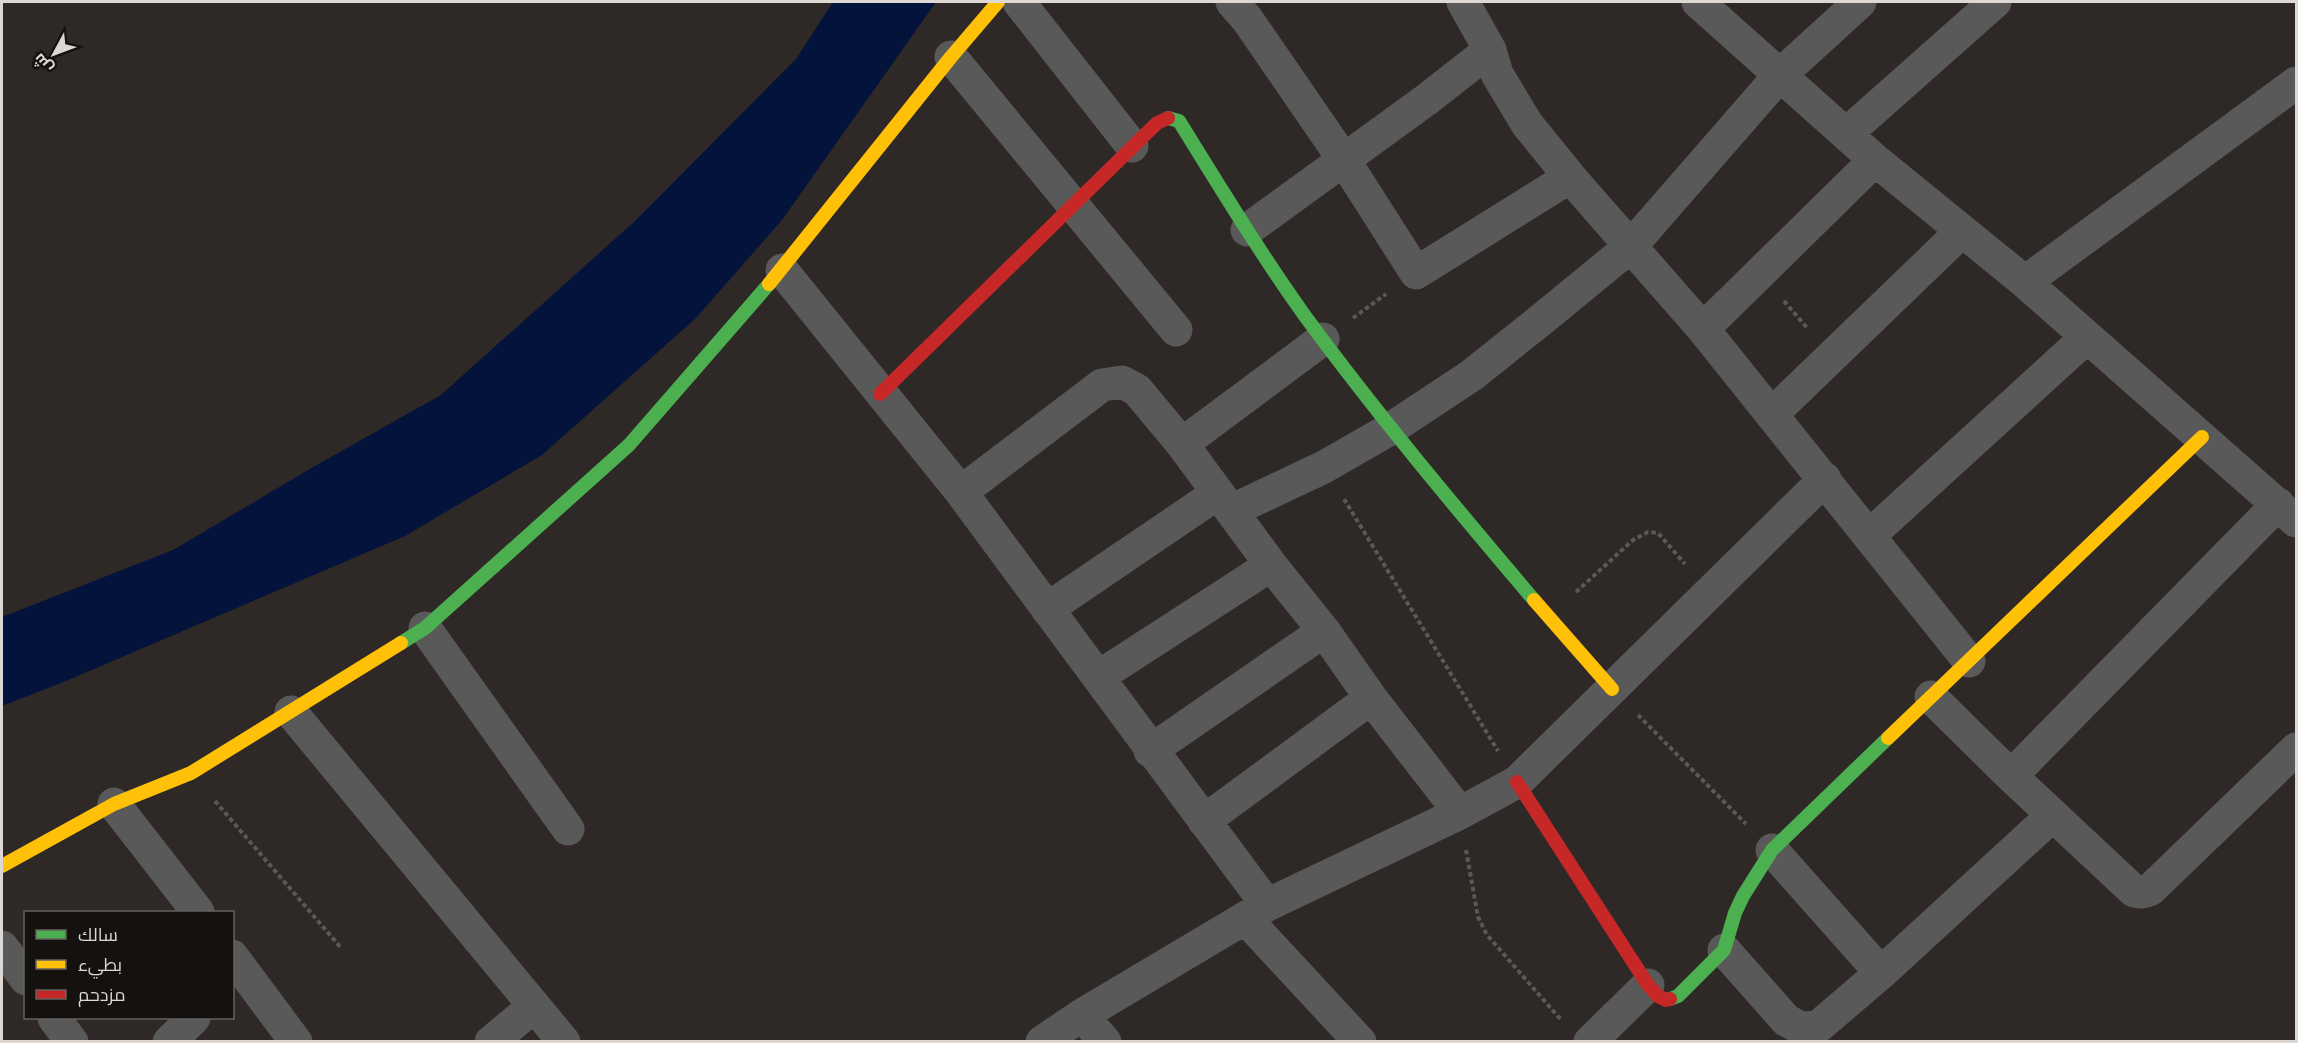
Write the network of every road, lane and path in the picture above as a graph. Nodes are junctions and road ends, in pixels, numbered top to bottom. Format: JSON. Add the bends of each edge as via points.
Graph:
{"nodes":[{"id":1,"x":998,"y":2,"type":"edge"},
{"id":2,"x":1019,"y":2,"type":"edge"},
{"id":3,"x":1232,"y":2,"type":"edge"},
{"id":4,"x":1463,"y":2,"type":"edge"},
{"id":5,"x":1698,"y":2,"type":"edge"},
{"id":6,"x":1860,"y":2,"type":"edge"},
{"id":7,"x":1995,"y":2,"type":"edge"},
{"id":8,"x":1490,"y":50,"type":"junction"},
{"id":9,"x":951,"y":57,"type":"junction"},
{"id":10,"x":1779,"y":76,"type":"junction"},
{"id":11,"x":2296,"y":83,"type":"edge"},
{"id":12,"x":1846,"y":134,"type":"junction"},
{"id":13,"x":1132,"y":146,"type":"junction"},
{"id":14,"x":1344,"y":160,"type":"junction"},
{"id":15,"x":1875,"y":160,"type":"junction"},
{"id":16,"x":1570,"y":177,"type":"junction"},
{"id":17,"x":1072,"y":203,"type":"junction"},
{"id":18,"x":1247,"y":230,"type":"junction"},
{"id":19,"x":1962,"y":231,"type":"junction"},
{"id":20,"x":1631,"y":246,"type":"junction"},
{"id":21,"x":782,"y":270,"type":"junction"},
{"id":22,"x":1416,"y":273,"type":"junction"},
{"id":23,"x":1760,"y":273,"type":"junction"},
{"id":24,"x":2025,"y":282,"type":"junction"},
{"id":25,"x":1703,"y":329,"type":"junction"},
{"id":26,"x":1176,"y":330,"type":"dead end"},
{"id":27,"x":2087,"y":337,"type":"junction"},
{"id":28,"x":1323,"y":339,"type":"junction"},
{"id":29,"x":1833,"y":357,"type":"junction"},
{"id":30,"x":880,"y":394,"type":"junction"},
{"id":31,"x":1772,"y":414,"type":"junction"},
{"id":32,"x":1392,"y":428,"type":"junction"},
{"id":33,"x":2202,"y":437,"type":"junction"},
{"id":34,"x":1182,"y":444,"type":"junction"},
{"id":35,"x":1324,"y":467,"type":"junction"},
{"id":36,"x":1825,"y":479,"type":"junction"},
{"id":37,"x":961,"y":492,"type":"junction"},
{"id":38,"x":1224,"y":502,"type":"junction"},
{"id":39,"x":2288,"y":513,"type":"edge"},
{"id":40,"x":1870,"y":535,"type":"junction"},
{"id":41,"x":1271,"y":565,"type":"junction"},
{"id":42,"x":1709,"y":591,"type":"junction"},
{"id":43,"x":1047,"y":609,"type":"junction"},
{"id":44,"x":1549,"y":617,"type":"junction"},
{"id":45,"x":425,"y":628,"type":"junction"},
{"id":46,"x":1324,"y":631,"type":"junction"},
{"id":47,"x":1969,"y":661,"type":"junction"},
{"id":48,"x":1098,"y":677,"type":"junction"},
{"id":49,"x":1612,"y":689,"type":"junction"},
{"id":50,"x":1371,"y":698,"type":"junction"},
{"id":51,"x":1931,"y":698,"type":"junction"},
{"id":52,"x":291,"y":712,"type":"junction"},
{"id":53,"x":2296,"y":749,"type":"edge"},
{"id":54,"x":1150,"y":751,"type":"junction"},
{"id":55,"x":191,"y":773,"type":"junction"},
{"id":56,"x":2011,"y":776,"type":"junction"},
{"id":57,"x":1517,"y":782,"type":"junction"},
{"id":58,"x":114,"y":804,"type":"junction"},
{"id":59,"x":1460,"y":813,"type":"junction"},
{"id":60,"x":2053,"y":815,"type":"junction"},
{"id":61,"x":1204,"y":820,"type":"junction"},
{"id":62,"x":568,"y":829,"type":"dead end"},
{"id":63,"x":1772,"y":850,"type":"junction"},
{"id":64,"x":2,"y":866,"type":"edge"},
{"id":65,"x":197,"y":911,"type":"edge"},
{"id":66,"x":1256,"y":911,"type":"junction"},
{"id":67,"x":2,"y":947,"type":"edge"},
{"id":68,"x":342,"y":949,"type":"dead end"},
{"id":69,"x":1724,"y":950,"type":"junction"},
{"id":70,"x":236,"y":969,"type":"edge"},
{"id":71,"x":1881,"y":973,"type":"junction"},
{"id":72,"x":24,"y":976,"type":"edge"},
{"id":73,"x":1648,"y":985,"type":"junction"},
{"id":74,"x":533,"y":1007,"type":"junction"},
{"id":75,"x":1082,"y":1015,"type":"junction"},
{"id":76,"x":56,"y":1019,"type":"edge"},
{"id":77,"x":192,"y":1019,"type":"edge"},
{"id":78,"x":1577,"y":1033,"type":"edge"},
{"id":79,"x":72,"y":1041,"type":"edge"},
{"id":80,"x":168,"y":1041,"type":"edge"},
{"id":81,"x":296,"y":1041,"type":"edge"},
{"id":82,"x":491,"y":1041,"type":"edge"},
{"id":83,"x":564,"y":1041,"type":"edge"},
{"id":84,"x":1042,"y":1041,"type":"edge"},
{"id":85,"x":1105,"y":1041,"type":"edge"},
{"id":86,"x":1360,"y":1041,"type":"edge"}],
"edges":[{"from":1,"to":9,"type":"street"},
{"from":2,"to":13,"type":"street"},
{"from":3,"to":14,"type":"street"},
{"from":4,"to":8,"type":"street"},
{"from":5,"to":10,"type":"street"},
{"from":6,"to":10,"type":"street"},
{"from":7,"to":12,"type":"street"},
{"from":8,"to":14,"type":"street"},
{"from":8,"to":16,"type":"street","via":[[1506,92]]},
{"from":9,"to":17,"type":"street"},
{"from":9,"to":21,"type":"street"},
{"from":10,"to":12,"type":"street"},
{"from":10,"to":20,"type":"street"},
{"from":11,"to":24,"type":"street"},
{"from":12,"to":15,"type":"street"},
{"from":13,"to":17,"type":"street"},
{"from":13,"to":18,"type":"street","via":[[1157,123],[1169,117],[1179,120]]},
{"from":14,"to":18,"type":"street"},
{"from":14,"to":22,"type":"street"},
{"from":15,"to":19,"type":"street"},
{"from":15,"to":23,"type":"street"},
{"from":16,"to":20,"type":"street"},
{"from":16,"to":22,"type":"street"},
{"from":17,"to":26,"type":"street"},
{"from":17,"to":30,"type":"street"},
{"from":18,"to":28,"type":"street"},
{"from":19,"to":24,"type":"street"},
{"from":19,"to":29,"type":"street"},
{"from":20,"to":25,"type":"street"},
{"from":20,"to":32,"type":"street","via":[[1472,375]]},
{"from":21,"to":30,"type":"street"},
{"from":21,"to":45,"type":"street","via":[[629,445]]},
{"from":22,"to":28,"type":"path"},
{"from":23,"to":25,"type":"street"},
{"from":23,"to":29,"type":"path"},
{"from":24,"to":27,"type":"street"},
{"from":25,"to":31,"type":"street"},
{"from":27,"to":33,"type":"street"},
{"from":27,"to":40,"type":"street"},
{"from":28,"to":32,"type":"street"},
{"from":28,"to":34,"type":"street"},
{"from":29,"to":31,"type":"street"},
{"from":30,"to":37,"type":"street"},
{"from":31,"to":36,"type":"street"},
{"from":32,"to":35,"type":"street"},
{"from":32,"to":44,"type":"street"},
{"from":33,"to":39,"type":"street"},
{"from":33,"to":47,"type":"street"},
{"from":34,"to":37,"type":"street","via":[[1137,390],[1122,382],[1102,385]]},
{"from":34,"to":38,"type":"street"},
{"from":35,"to":38,"type":"street"},
{"from":35,"to":57,"type":"path"},
{"from":36,"to":40,"type":"street"},
{"from":36,"to":42,"type":"street"},
{"from":37,"to":43,"type":"street"},
{"from":38,"to":41,"type":"street"},
{"from":38,"to":43,"type":"street"},
{"from":39,"to":56,"type":"street"},
{"from":40,"to":47,"type":"street"},
{"from":41,"to":46,"type":"street"},
{"from":41,"to":48,"type":"street"},
{"from":42,"to":44,"type":"path","via":[[1658,533],[1648,532],[1633,540]]},
{"from":42,"to":49,"type":"street"},
{"from":43,"to":48,"type":"street"},
{"from":44,"to":49,"type":"street"},
{"from":45,"to":52,"type":"street"},
{"from":45,"to":62,"type":"street"},
{"from":46,"to":50,"type":"street"},
{"from":46,"to":54,"type":"street"},
{"from":47,"to":51,"type":"street"},
{"from":48,"to":54,"type":"street"},
{"from":49,"to":57,"type":"street"},
{"from":49,"to":63,"type":"path"},
{"from":50,"to":59,"type":"street"},
{"from":50,"to":61,"type":"street"},
{"from":51,"to":56,"type":"street"},
{"from":51,"to":63,"type":"street"},
{"from":52,"to":55,"type":"street"},
{"from":52,"to":74,"type":"street"},
{"from":53,"to":60,"type":"street","via":[[2143,893],[2134,891]]},
{"from":54,"to":61,"type":"street"},
{"from":55,"to":58,"type":"street"},
{"from":55,"to":68,"type":"path"},
{"from":56,"to":60,"type":"street"},
{"from":57,"to":59,"type":"street"},
{"from":57,"to":73,"type":"street"},
{"from":58,"to":64,"type":"street"},
{"from":58,"to":65,"type":"street"},
{"from":59,"to":66,"type":"street"},
{"from":59,"to":78,"type":"path","via":[[1482,926]]},
{"from":60,"to":71,"type":"street"},
{"from":61,"to":66,"type":"street"},
{"from":63,"to":69,"type":"street","via":[[1743,896]]},
{"from":63,"to":71,"type":"street"},
{"from":66,"to":75,"type":"street"},
{"from":66,"to":86,"type":"street"},
{"from":67,"to":72,"type":"street"},
{"from":69,"to":71,"type":"street","via":[[1786,1020],[1802,1029],[1819,1026]]},
{"from":69,"to":73,"type":"street","via":[[1678,996],[1666,1000]]},
{"from":70,"to":81,"type":"street"},
{"from":73,"to":78,"type":"street"},
{"from":74,"to":82,"type":"street"},
{"from":74,"to":83,"type":"street"},
{"from":75,"to":84,"type":"street"},
{"from":75,"to":85,"type":"street"},
{"from":76,"to":79,"type":"street"},
{"from":77,"to":80,"type":"street"}]}
